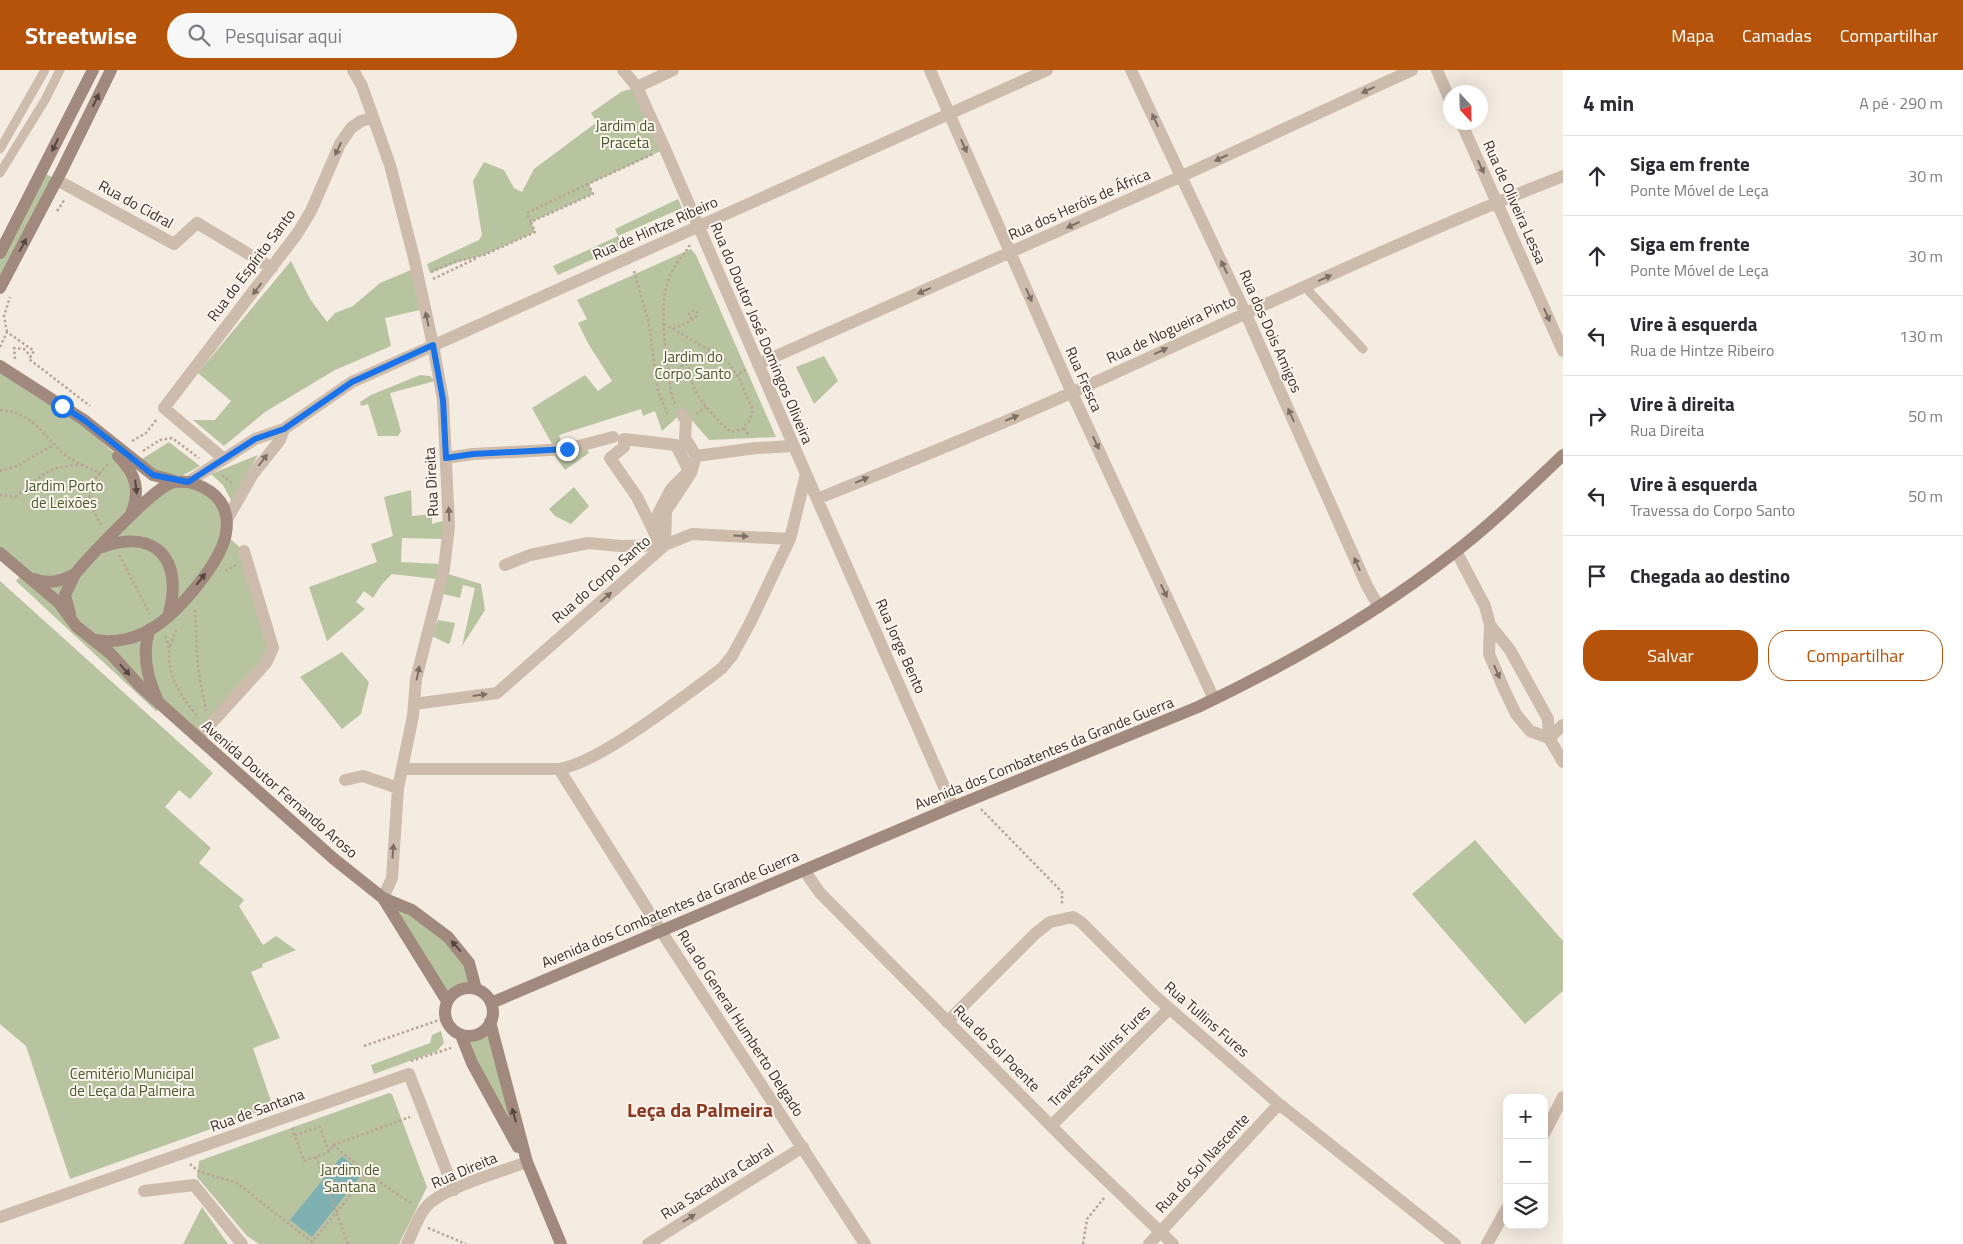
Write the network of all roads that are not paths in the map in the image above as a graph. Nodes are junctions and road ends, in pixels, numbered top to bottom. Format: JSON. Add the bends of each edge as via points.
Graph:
{"nodes":[{"id":1,"x":45,"y":70,"type":"edge"},
{"id":2,"x":60,"y":70,"type":"edge"},
{"id":3,"x":93,"y":70,"type":"edge"},
{"id":4,"x":353,"y":70,"type":"edge"},
{"id":5,"x":623,"y":70,"type":"edge"},
{"id":6,"x":673,"y":70,"type":"edge"},
{"id":7,"x":930,"y":70,"type":"edge"},
{"id":8,"x":1047,"y":70,"type":"edge"},
{"id":9,"x":1131,"y":70,"type":"edge"},
{"id":10,"x":1412,"y":70,"type":"edge"},
{"id":11,"x":1437,"y":70,"type":"edge"},
{"id":12,"x":109,"y":71,"type":"edge"},
{"id":13,"x":1444,"y":85,"type":"edge"},
{"id":14,"x":636,"y":87,"type":"junction"},
{"id":15,"x":949,"y":114,"type":"junction"},
{"id":16,"x":372,"y":118,"type":"junction"},
{"id":17,"x":1465,"y":130,"type":"edge"},
{"id":18,"x":0,"y":149,"type":"edge"},
{"id":19,"x":42,"y":172,"type":"junction"},
{"id":20,"x":0,"y":173,"type":"edge"},
{"id":21,"x":1182,"y":176,"type":"junction"},
{"id":22,"x":1563,"y":176,"type":"edge"},
{"id":23,"x":57,"y":180,"type":"junction"},
{"id":24,"x":1498,"y":202,"type":"junction"},
{"id":25,"x":699,"y":227,"type":"junction"},
{"id":26,"x":1011,"y":253,"type":"junction"},
{"id":27,"x":0,"y":254,"type":"edge"},
{"id":28,"x":272,"y":268,"type":"junction"},
{"id":29,"x":1305,"y":287,"type":"junction"},
{"id":30,"x":0,"y":288,"type":"edge"},
{"id":31,"x":1246,"y":312,"type":"junction"},
{"id":32,"x":433,"y":345,"type":"junction"},
{"id":33,"x":1364,"y":349,"type":"dead end"},
{"id":34,"x":1563,"y":351,"type":"edge"},
{"id":35,"x":758,"y":364,"type":"junction"},
{"id":36,"x":0,"y":366,"type":"edge"},
{"id":37,"x":1072,"y":392,"type":"junction"},
{"id":38,"x":682,"y":414,"type":"road end"},
{"id":39,"x":284,"y":429,"type":"junction"},
{"id":40,"x":613,"y":437,"type":"dead end"},
{"id":41,"x":794,"y":446,"type":"junction"},
{"id":42,"x":127,"y":452,"type":"junction"},
{"id":43,"x":1563,"y":455,"type":"edge"},
{"id":44,"x":696,"y":456,"type":"junction"},
{"id":45,"x":446,"y":458,"type":"junction"},
{"id":46,"x":610,"y":458,"type":"joint"},
{"id":47,"x":224,"y":459,"type":"junction"},
{"id":48,"x":806,"y":474,"type":"junction"},
{"id":49,"x":185,"y":482,"type":"junction"},
{"id":50,"x":817,"y":499,"type":"junction"},
{"id":51,"x":226,"y":521,"type":"junction"},
{"id":52,"x":125,"y":522,"type":"junction"},
{"id":53,"x":790,"y":539,"type":"junction"},
{"id":54,"x":665,"y":545,"type":"junction"},
{"id":55,"x":100,"y":547,"type":"junction"},
{"id":56,"x":244,"y":551,"type":"dead end"},
{"id":57,"x":1456,"y":551,"type":"junction"},
{"id":58,"x":0,"y":553,"type":"edge"},
{"id":59,"x":505,"y":565,"type":"dead end"},
{"id":60,"x":78,"y":570,"type":"junction"},
{"id":61,"x":23,"y":574,"type":"junction"},
{"id":62,"x":1379,"y":608,"type":"junction"},
{"id":63,"x":168,"y":615,"type":"junction"},
{"id":64,"x":1490,"y":625,"type":"junction"},
{"id":65,"x":76,"y":626,"type":"junction"},
{"id":66,"x":154,"y":627,"type":"junction"},
{"id":67,"x":91,"y":639,"type":"junction"},
{"id":68,"x":1214,"y":699,"type":"junction"},
{"id":69,"x":158,"y":702,"type":"junction"},
{"id":70,"x":414,"y":704,"type":"junction"},
{"id":71,"x":1563,"y":725,"type":"edge"},
{"id":72,"x":198,"y":738,"type":"junction"},
{"id":73,"x":1549,"y":738,"type":"junction"},
{"id":74,"x":1563,"y":762,"type":"edge"},
{"id":75,"x":404,"y":769,"type":"junction"},
{"id":76,"x":559,"y":769,"type":"junction"},
{"id":77,"x":345,"y":780,"type":"dead end"},
{"id":78,"x":398,"y":788,"type":"junction"},
{"id":79,"x":953,"y":807,"type":"junction"},
{"id":80,"x":804,"y":870,"type":"junction"},
{"id":81,"x":383,"y":898,"type":"junction"},
{"id":82,"x":661,"y":931,"type":"junction"},
{"id":83,"x":476,"y":989,"type":"junction"},
{"id":84,"x":447,"y":1001,"type":"junction"},
{"id":85,"x":491,"y":1003,"type":"junction"},
{"id":86,"x":1169,"y":1008,"type":"junction"},
{"id":87,"x":490,"y":1022,"type":"junction"},
{"id":88,"x":947,"y":1022,"type":"junction"},
{"id":89,"x":463,"y":1039,"type":"junction"},
{"id":90,"x":1562,"y":1102,"type":"edge"},
{"id":91,"x":1279,"y":1104,"type":"junction"},
{"id":92,"x":1051,"y":1126,"type":"junction"},
{"id":93,"x":1548,"y":1127,"type":"edge"},
{"id":94,"x":803,"y":1146,"type":"junction"},
{"id":95,"x":527,"y":1162,"type":"junction"},
{"id":96,"x":454,"y":1190,"type":"junction"},
{"id":97,"x":144,"y":1191,"type":"dead end"},
{"id":98,"x":1503,"y":1216,"type":"edge"},
{"id":99,"x":0,"y":1217,"type":"edge"},
{"id":100,"x":1160,"y":1233,"type":"junction"},
{"id":101,"x":242,"y":1244,"type":"edge"},
{"id":102,"x":407,"y":1244,"type":"edge"},
{"id":103,"x":561,"y":1244,"type":"edge"},
{"id":104,"x":648,"y":1244,"type":"edge"},
{"id":105,"x":865,"y":1244,"type":"edge"},
{"id":106,"x":1149,"y":1244,"type":"edge"},
{"id":107,"x":1173,"y":1244,"type":"edge"},
{"id":108,"x":1455,"y":1244,"type":"edge"},
{"id":109,"x":1488,"y":1244,"type":"edge"}],
"edges":[{"from":1,"to":18,"type":"lane"},
{"from":2,"to":20,"type":"lane"},
{"from":3,"to":19,"type":"main road","one_way":true},
{"from":4,"to":16,"type":"street","name":"Rua Direita"},
{"from":5,"to":14,"type":"street","name":"Rua do Doutor José Domingos Oliveira"},
{"from":6,"to":14,"type":"street"},
{"from":7,"to":15,"type":"street","name":"Rua Fresca"},
{"from":8,"to":15,"type":"street","name":"Rua de Hintze Ribeiro"},
{"from":21,"to":9,"type":"street","name":"Rua dos Dois Amigos","one_way":true},
{"from":10,"to":21,"type":"street","name":"Rua dos Heróis de África","one_way":true},
{"from":11,"to":13,"type":"street"},
{"from":23,"to":12,"type":"main road","one_way":true},
{"from":14,"to":25,"type":"street","name":"Rua do Doutor José Domingos Oliveira"},
{"from":15,"to":25,"type":"street","name":"Rua de Hintze Ribeiro"},
{"from":15,"to":26,"type":"street","name":"Rua Fresca","one_way":true},
{"from":16,"to":28,"type":"street","name":"Rua do Espírito Santo","one_way":true,"via":[[351,128],[340,144],[311,211]]},
{"from":32,"to":16,"type":"street","name":"Rua Direita","one_way":true,"via":[[390,165]]},
{"from":17,"to":24,"type":"street","name":"Rua de Oliveira Lessa","one_way":true},
{"from":19,"to":23,"type":"main road"},
{"from":19,"to":27,"type":"main road"},
{"from":21,"to":26,"type":"street","name":"Rua dos Heróis de África","one_way":true},
{"from":31,"to":21,"type":"street","name":"Rua dos Dois Amigos","one_way":true},
{"from":22,"to":24,"type":"street","name":"Rua de Nogueira Pinto"},
{"from":23,"to":28,"type":"street","name":"Rua do Cidral","via":[[174,244],[197,222]]},
{"from":30,"to":23,"type":"main road","one_way":true},
{"from":29,"to":24,"type":"street","name":"Rua de Nogueira Pinto","one_way":true},
{"from":24,"to":34,"type":"street","name":"Rua de Oliveira Lessa","one_way":true},
{"from":25,"to":32,"type":"street","name":"Rua de Hintze Ribeiro"},
{"from":25,"to":35,"type":"street","name":"Rua do Doutor José Domingos Oliveira"},
{"from":26,"to":35,"type":"street","name":"Rua dos Heróis de África","one_way":true},
{"from":26,"to":37,"type":"street","name":"Rua Fresca","one_way":true},
{"from":28,"to":47,"type":"street","name":"Rua do Espírito Santo","one_way":true,"via":[[164,408]]},
{"from":29,"to":31,"type":"street","name":"Rua de Nogueira Pinto"},
{"from":29,"to":33,"type":"lane"},
{"from":37,"to":31,"type":"street","name":"Rua de Nogueira Pinto","one_way":true},
{"from":62,"to":31,"type":"street","name":"Rua dos Dois Amigos","one_way":true},
{"from":32,"to":39,"type":"street","name":"Rua de Hintze Ribeiro","via":[[352,382]]},
{"from":32,"to":45,"type":"street","name":"Rua Direita","via":[[443,400]]},
{"from":35,"to":41,"type":"street","name":"Rua do Doutor José Domingos Oliveira"},
{"from":36,"to":42,"type":"main road"},
{"from":50,"to":37,"type":"street","name":"Rua de Nogueira Pinto","one_way":true},
{"from":37,"to":68,"type":"street","name":"Rua Fresca","one_way":true},
{"from":38,"to":44,"type":"street","via":[[686,421],[685,438]]},
{"from":39,"to":47,"type":"street","name":"Rua de Hintze Ribeiro","via":[[255,439]]},
{"from":51,"to":39,"type":"street","name":"Rua de Hintze Ribeiro","one_way":true},
{"from":40,"to":45,"type":"street","via":[[567,449]]},
{"from":41,"to":44,"type":"street"},
{"from":41,"to":48,"type":"street","name":"Rua do Doutor José Domingos Oliveira"},
{"from":42,"to":49,"type":"main road","via":[[153,475]]},
{"from":42,"to":52,"type":"main road","one_way":true,"via":[[137,484],[134,506]]},
{"from":43,"to":57,"type":"main road","name":"Avenida dos Combatentes da Grande Guerra"},
{"from":44,"to":54,"type":"street","name":"Rua do Corpo Santo","via":[[691,473],[666,510]]},
{"from":70,"to":45,"type":"street","name":"Rua Direita","one_way":true,"via":[[425,638],[444,569],[449,526]]},
{"from":46,"to":46,"type":"street","via":[[637,497],[658,540],[658,514],[671,489],[690,471],[684,458],[676,445],[624,439],[624,447]]},
{"from":47,"to":49,"type":"street","name":"Rua de Hintze Ribeiro","via":[[208,465]]},
{"from":48,"to":50,"type":"street"},
{"from":48,"to":53,"type":"street"},
{"from":49,"to":51,"type":"main road","via":[[200,486],[215,496],[223,506]]},
{"from":49,"to":52,"type":"main road","via":[[165,486]]},
{"from":50,"to":79,"type":"street","name":"Rua Jorge Bento"},
{"from":63,"to":51,"type":"main road","one_way":true,"via":[[193,590],[215,560],[226,535]]},
{"from":52,"to":55,"type":"main road"},
{"from":54,"to":53,"type":"street","one_way":true,"via":[[692,534]]},
{"from":53,"to":76,"type":"street","via":[[750,623],[722,668],[598,753],[573,767]]},
{"from":54,"to":59,"type":"street","via":[[567,545],[530,554]]},
{"from":70,"to":54,"type":"street","name":"Rua do Corpo Santo","one_way":true,"via":[[497,693]]},
{"from":55,"to":60,"type":"main road"},
{"from":55,"to":63,"type":"main road","via":[[138,541],[163,553],[174,582]]},
{"from":56,"to":72,"type":"street","via":[[273,648],[266,663]]},
{"from":57,"to":62,"type":"main road","name":"Avenida dos Combatentes da Grande Guerra"},
{"from":57,"to":64,"type":"street","via":[[1485,606]]},
{"from":58,"to":61,"type":"main road","name":"Avenida Doutor Fernando Aroso"},
{"from":60,"to":61,"type":"main road","name":"Avenida Doutor Fernando Aroso","via":[[64,580],[49,583]]},
{"from":60,"to":65,"type":"main road","via":[[65,595]]},
{"from":61,"to":65,"type":"main road","name":"Avenida Doutor Fernando Aroso","via":[[59,603]]},
{"from":62,"to":68,"type":"main road","name":"Avenida dos Combatentes da Grande Guerra","via":[[1301,654]]},
{"from":63,"to":66,"type":"main road"},
{"from":64,"to":73,"type":"street","via":[[1510,650],[1548,719]]},
{"from":64,"to":73,"type":"street","one_way":true,"via":[[1489,654],[1516,714],[1530,732]]},
{"from":65,"to":67,"type":"main road","name":"Avenida Doutor Fernando Aroso"},
{"from":66,"to":67,"type":"main road","via":[[132,637],[107,642]]},
{"from":66,"to":69,"type":"main road","name":"Avenida Doutor Fernando Aroso","via":[[147,638],[146,662]]},
{"from":67,"to":69,"type":"main road","name":"Avenida Doutor Fernando Aroso","one_way":true,"via":[[111,654]]},
{"from":68,"to":79,"type":"main road","name":"Avenida dos Combatentes da Grande Guerra"},
{"from":69,"to":72,"type":"main road","name":"Avenida Doutor Fernando Aroso"},
{"from":70,"to":75,"type":"street","name":"Rua Direita"},
{"from":71,"to":73,"type":"street"},
{"from":72,"to":81,"type":"main road","name":"Avenida Doutor Fernando Aroso","via":[[334,859]]},
{"from":73,"to":74,"type":"street"},
{"from":75,"to":76,"type":"street"},
{"from":75,"to":78,"type":"street","name":"Rua Direita"},
{"from":76,"to":82,"type":"street","name":"Rua do General Humberto Delgado"},
{"from":77,"to":78,"type":"street","via":[[363,776]]},
{"from":81,"to":78,"type":"street","name":"Rua Direita","one_way":true,"via":[[392,878]]},
{"from":79,"to":80,"type":"main road","name":"Avenida dos Combatentes da Grande Guerra"},
{"from":80,"to":82,"type":"main road","name":"Avenida dos Combatentes da Grande Guerra"},
{"from":80,"to":88,"type":"street","name":"Rua do Sol Poente","via":[[820,893]]},
{"from":83,"to":81,"type":"main road","name":"Avenida Doutor Fernando Aroso","one_way":true,"via":[[469,963],[448,936],[412,910]]},
{"from":81,"to":84,"type":"main road","name":"Avenida Doutor Fernando Aroso"},
{"from":82,"to":85,"type":"main road","name":"Avenida dos Combatentes da Grande Guerra"},
{"from":82,"to":94,"type":"street","name":"Rua do General Humberto Delgado"},
{"from":83,"to":84,"type":"main road","via":[[456,991]]},
{"from":83,"to":85,"type":"main road"},
{"from":84,"to":89,"type":"main road","via":[[453,1029]]},
{"from":85,"to":87,"type":"main road"},
{"from":86,"to":88,"type":"street","name":"Rua Tullins Fures","via":[[1073,917],[1050,922],[1036,933]]},
{"from":86,"to":91,"type":"street","name":"Rua Tullins Fures"},
{"from":86,"to":92,"type":"street","name":"Travessa Tullins Fures"},
{"from":87,"to":89,"type":"main road","via":[[475,1035]]},
{"from":95,"to":87,"type":"main road","one_way":true},
{"from":88,"to":92,"type":"street","name":"Rua do Sol Poente"},
{"from":89,"to":95,"type":"main road","via":[[496,1111]]},
{"from":90,"to":93,"type":"street"},
{"from":91,"to":100,"type":"street","name":"Rua do Sol Nascente"},
{"from":91,"to":108,"type":"street","name":"Rua Tullins Fures"},
{"from":92,"to":100,"type":"street","name":"Rua do Sol Poente"},
{"from":104,"to":94,"type":"street","name":"Rua Sacadura Cabral","one_way":true},
{"from":94,"to":105,"type":"street","name":"Rua do General Humberto Delgado"},
{"from":95,"to":96,"type":"street","name":"Rua Direita"},
{"from":95,"to":103,"type":"main road"},
{"from":96,"to":99,"type":"street","name":"Rua de Santana","via":[[409,1074]]},
{"from":96,"to":102,"type":"street","name":"Rua Direita","via":[[427,1205]]},
{"from":97,"to":101,"type":"street","via":[[194,1186]]},
{"from":98,"to":109,"type":"street"},
{"from":100,"to":106,"type":"street","name":"Rua do Sol Nascente"},
{"from":100,"to":107,"type":"street","name":"Rua do Sol Poente"}]}
